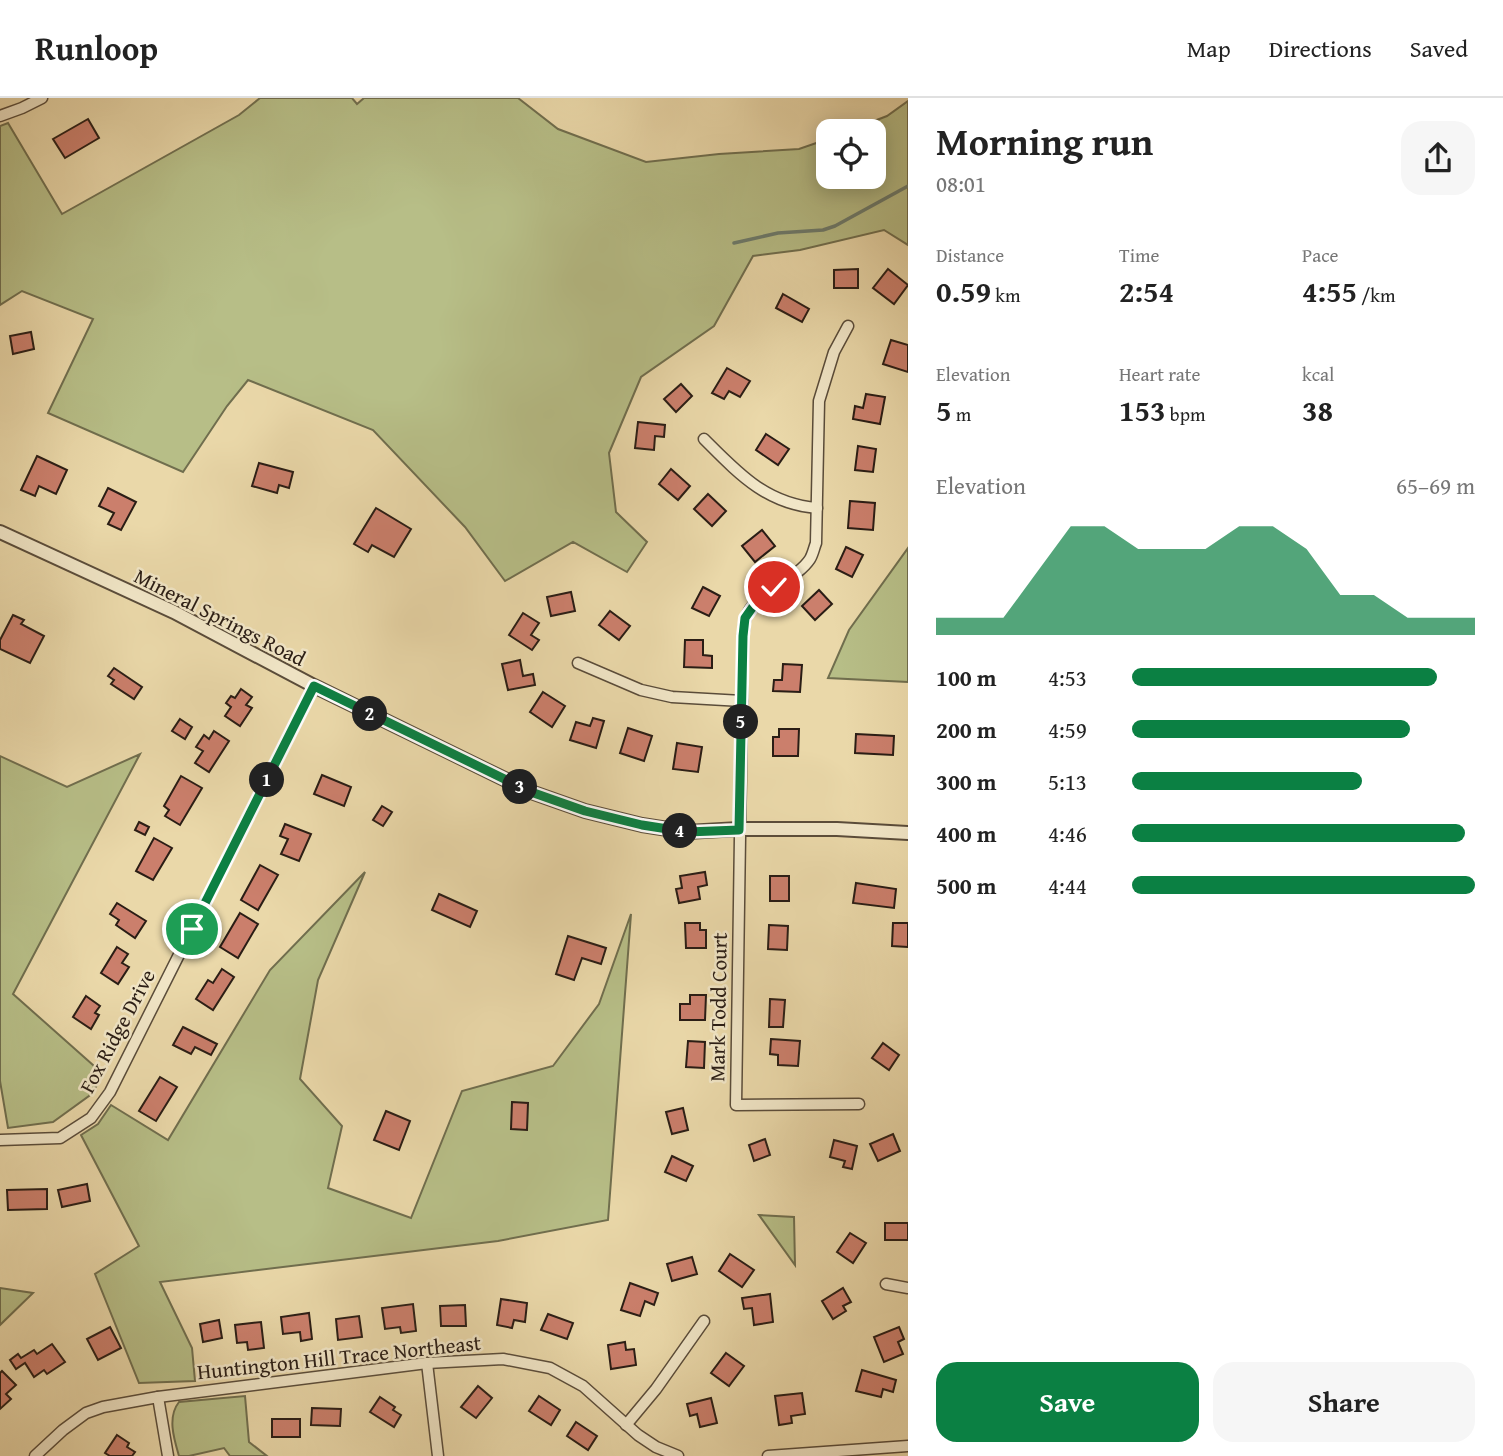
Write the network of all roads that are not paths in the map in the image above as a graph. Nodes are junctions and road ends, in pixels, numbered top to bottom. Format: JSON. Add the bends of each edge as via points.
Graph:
{"nodes":[{"id":1,"x":43,"y":98,"type":"edge"},
{"id":2,"x":0,"y":116,"type":"edge"},
{"id":3,"x":848,"y":326,"type":"dead end"},
{"id":4,"x":704,"y":439,"type":"dead end"},
{"id":5,"x":817,"y":508,"type":"junction"},
{"id":6,"x":0,"y":532,"type":"edge"},
{"id":7,"x":578,"y":663,"type":"dead end"},
{"id":8,"x":314,"y":686,"type":"junction"},
{"id":9,"x":742,"y":701,"type":"junction"},
{"id":10,"x":739,"y":830,"type":"junction"},
{"id":11,"x":908,"y":833,"type":"edge"},
{"id":12,"x":859,"y":1104,"type":"dead end"},
{"id":13,"x":0,"y":1140,"type":"edge"},
{"id":14,"x":886,"y":1284,"type":"dead end"},
{"id":15,"x":908,"y":1288,"type":"edge"},
{"id":16,"x":704,"y":1321,"type":"dead end"},
{"id":17,"x":427,"y":1363,"type":"junction"},
{"id":18,"x":158,"y":1397,"type":"junction"},
{"id":19,"x":626,"y":1425,"type":"junction"},
{"id":20,"x":908,"y":1446,"type":"edge"},
{"id":21,"x":35,"y":1456,"type":"edge"},
{"id":22,"x":168,"y":1456,"type":"edge"},
{"id":23,"x":438,"y":1456,"type":"edge"},
{"id":24,"x":678,"y":1456,"type":"edge"},
{"id":25,"x":768,"y":1456,"type":"edge"}],
"edges":[{"from":1,"to":2,"type":"street"},
{"from":3,"to":5,"type":"street","via":[[834,352],[819,401]]},
{"from":4,"to":5,"type":"street","via":[[741,476],[773,497]]},
{"from":5,"to":9,"type":"street","via":[[811,558],[757,601],[745,618]]},
{"from":6,"to":8,"type":"street","name":"Mineral Springs Road","via":[[174,612]]},
{"from":7,"to":9,"type":"street","via":[[640,690],[671,697]]},
{"from":8,"to":10,"type":"street","name":"Mineral Springs Road","via":[[531,792],[585,811],[687,832]]},
{"from":8,"to":13,"type":"street","name":"Fox Ridge Drive","via":[[110,1092],[91,1118],[60,1138]]},
{"from":9,"to":10,"type":"street"},
{"from":10,"to":11,"type":"street","name":"Mineral Springs Road"},
{"from":10,"to":12,"type":"street","name":"Mark Todd Court","via":[[736,1105]]},
{"from":14,"to":15,"type":"street"},
{"from":16,"to":19,"type":"street"},
{"from":17,"to":18,"type":"street","name":"Huntington Hill Trace Northeast"},
{"from":17,"to":19,"type":"street","name":"Huntington Hill Trace Northeast","via":[[503,1359],[550,1368],[583,1386]]},
{"from":17,"to":23,"type":"street"},
{"from":18,"to":21,"type":"street","name":"Huntington Hill Trace Northeast","via":[[86,1413]]},
{"from":18,"to":22,"type":"street"},
{"from":19,"to":24,"type":"street","name":"Huntington Hill Trace Northeast","via":[[656,1447]]},
{"from":20,"to":25,"type":"street"}]}
